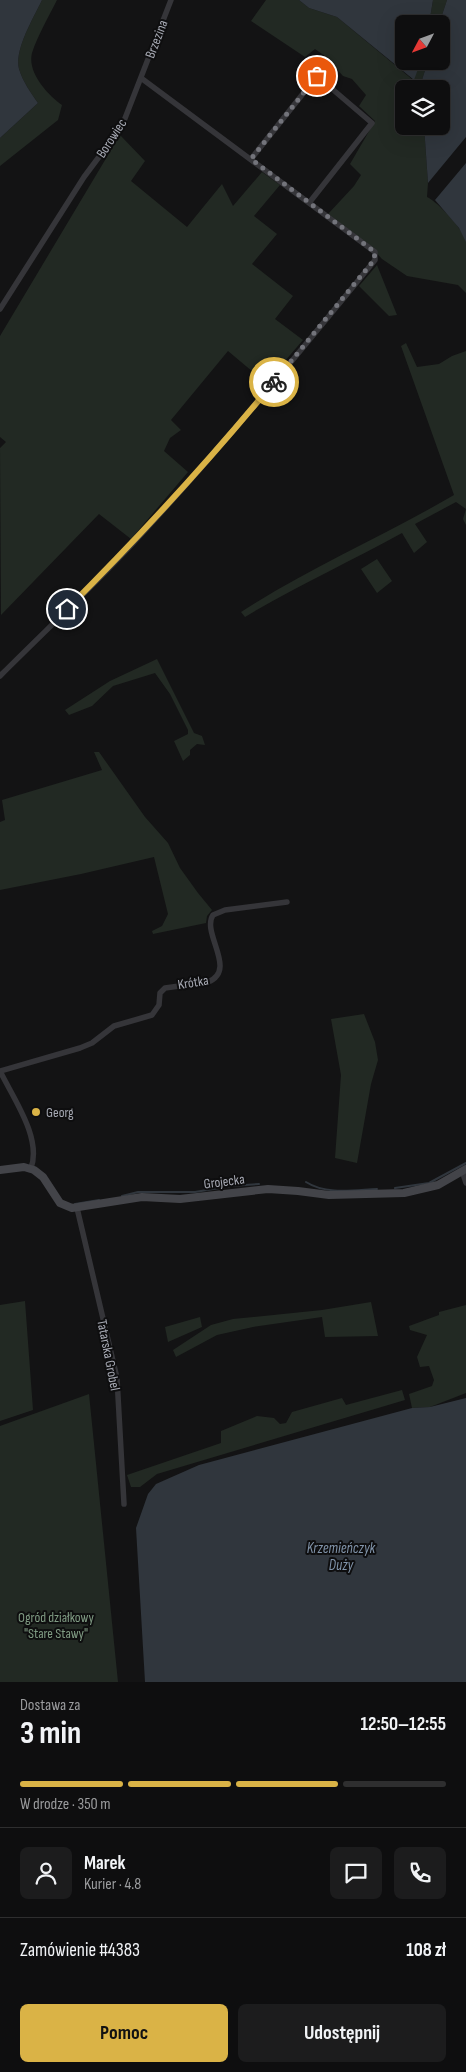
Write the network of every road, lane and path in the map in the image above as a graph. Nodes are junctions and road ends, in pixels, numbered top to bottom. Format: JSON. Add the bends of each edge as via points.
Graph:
{"nodes":[{"id":1,"x":171,"y":0,"type":"edge"},
{"id":2,"x":141,"y":78,"type":"junction"},
{"id":3,"x":251,"y":159,"type":"junction"},
{"id":4,"x":309,"y":203,"type":"junction"},
{"id":5,"x":0,"y":309,"type":"edge"},
{"id":6,"x":0,"y":676,"type":"edge"},
{"id":7,"x":287,"y":902,"type":"dead end"},
{"id":8,"x":0,"y":1071,"type":"edge"},
{"id":9,"x":31,"y":1168,"type":"junction"},
{"id":10,"x":0,"y":1170,"type":"edge"},
{"id":11,"x":464,"y":1170,"type":"edge"},
{"id":12,"x":466,"y":1183,"type":"edge"},
{"id":13,"x":77,"y":1208,"type":"junction"},
{"id":14,"x":124,"y":1504,"type":"dead end"}],
"edges":[{"from":1,"to":2,"type":"street","name":"Brzezina"},
{"from":2,"to":3,"type":"street"},
{"from":2,"to":5,"type":"street","name":"Borowiec","via":[[122,126],[84,177]]},
{"from":3,"to":4,"type":"street"},
{"from":3,"to":4,"type":"street","via":[[317,76],[372,123]]},
{"from":4,"to":6,"type":"street","via":[[375,252],[374,260],[168,505]]},
{"from":7,"to":8,"type":"street","name":"Krótka","via":[[226,910],[213,915],[211,923],[221,967],[214,979],[168,986],[160,993],[157,1009],[149,1017],[114,1026],[85,1046]]},
{"from":8,"to":9,"type":"street","via":[[33,1140]]},
{"from":9,"to":10,"type":"street"},
{"from":9,"to":13,"type":"street","via":[[43,1178],[60,1203],[68,1208]]},
{"from":11,"to":12,"type":"street"},
{"from":11,"to":13,"type":"street","name":"Grojecka","via":[[431,1187],[404,1193],[329,1195],[268,1189],[180,1199],[142,1197]]},
{"from":13,"to":14,"type":"street","name":"Tatarska Grobel","via":[[117,1378]]}]}
